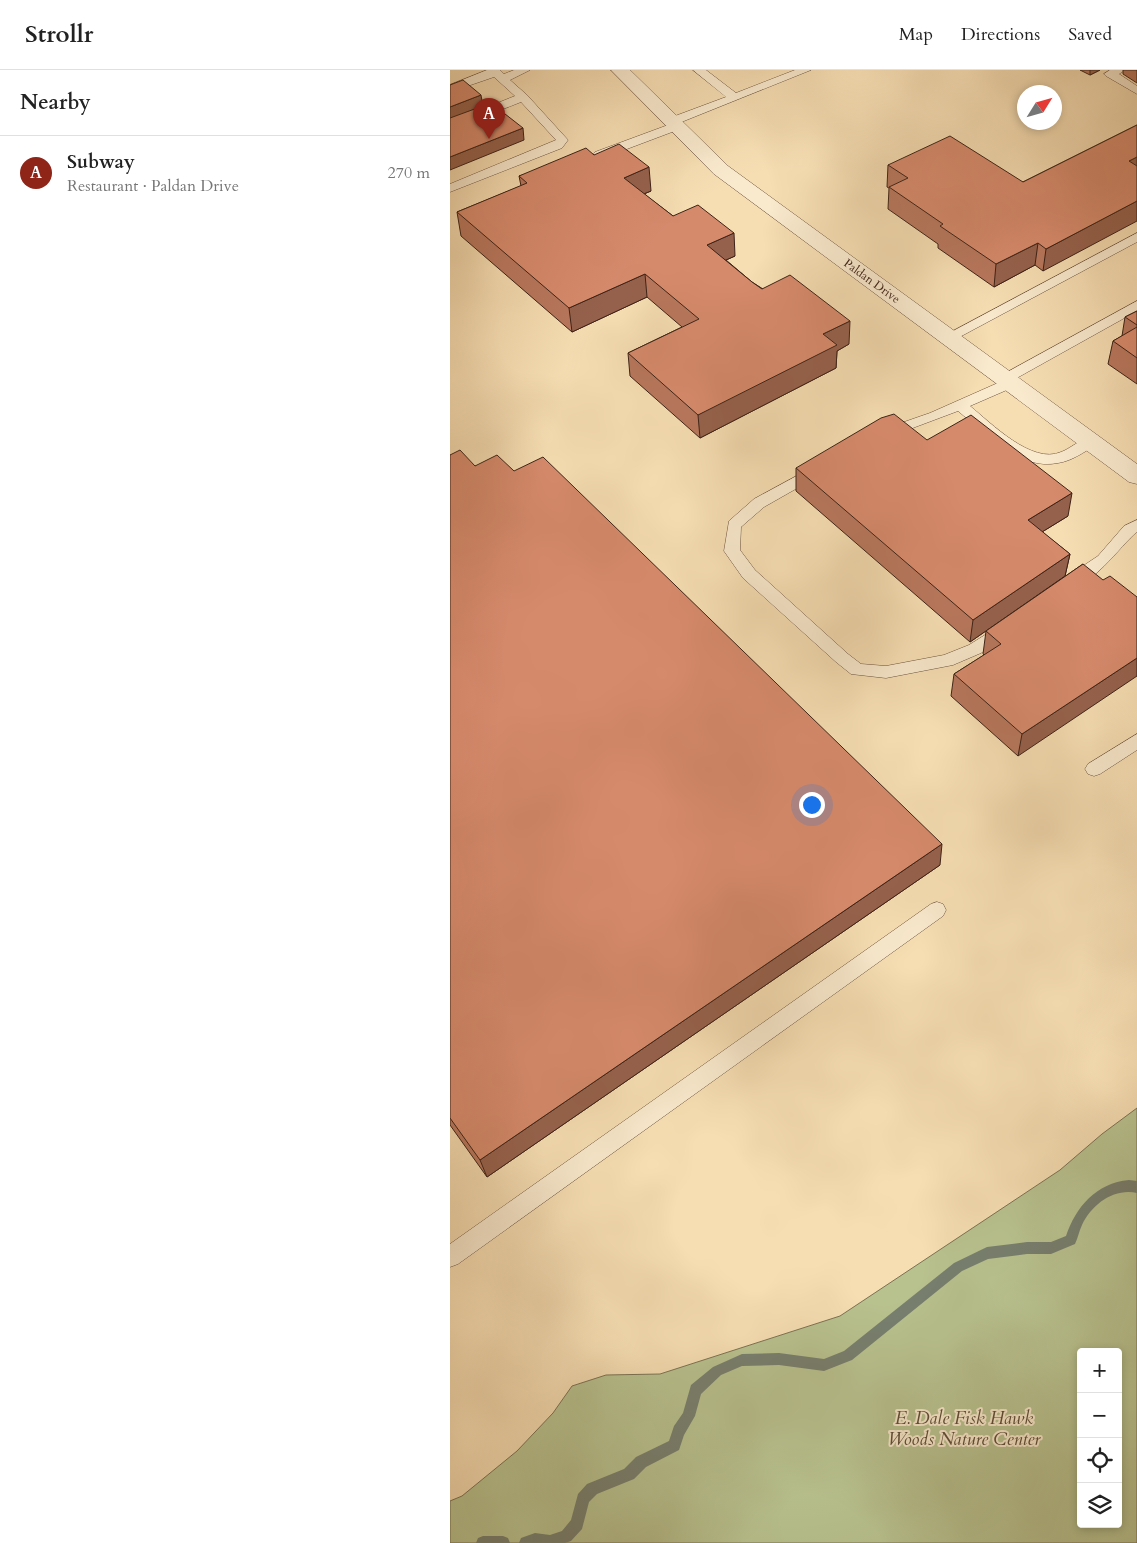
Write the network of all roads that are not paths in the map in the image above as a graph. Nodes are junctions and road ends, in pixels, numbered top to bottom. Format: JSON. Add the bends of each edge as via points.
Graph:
{"nodes":[{"id":1,"x":524,"y":70,"type":"edge"},
{"id":2,"x":620,"y":70,"type":"edge"},
{"id":3,"x":699,"y":70,"type":"edge"},
{"id":4,"x":805,"y":70,"type":"edge"},
{"id":5,"x":1118,"y":70,"type":"edge"},
{"id":6,"x":497,"y":73,"type":"edge"},
{"id":7,"x":450,"y":90,"type":"edge"},
{"id":8,"x":1137,"y":91,"type":"edge"},
{"id":9,"x":523,"y":97,"type":"junction"},
{"id":10,"x":734,"y":97,"type":"junction"},
{"id":11,"x":674,"y":124,"type":"junction"},
{"id":12,"x":450,"y":126,"type":"edge"},
{"id":13,"x":586,"y":160,"type":"edge"},
{"id":14,"x":450,"y":188,"type":"edge"},
{"id":15,"x":1137,"y":237,"type":"edge"},
{"id":16,"x":1137,"y":305,"type":"edge"},
{"id":17,"x":949,"y":338,"type":"junction"},
{"id":18,"x":1008,"y":381,"type":"junction"},
{"id":19,"x":959,"y":405,"type":"junction"},
{"id":20,"x":874,"y":437,"type":"edge"},
{"id":21,"x":1091,"y":442,"type":"junction"},
{"id":22,"x":833,"y":460,"type":"edge"},
{"id":23,"x":1137,"y":476,"type":"edge"},
{"id":24,"x":1137,"y":525,"type":"edge"},
{"id":25,"x":1055,"y":593,"type":"edge"},
{"id":26,"x":1015,"y":621,"type":"edge"},
{"id":27,"x":1137,"y":741,"type":"edge"},
{"id":28,"x":1094,"y":768,"type":"dead end"},
{"id":29,"x":937,"y":910,"type":"dead end"},
{"id":30,"x":450,"y":1257,"type":"edge"}],
"edges":[{"from":1,"to":6,"type":"lane"},
{"from":2,"to":11,"type":"street","name":"Paldan Drive"},
{"from":3,"to":10,"type":"lane"},
{"from":4,"to":10,"type":"lane"},
{"from":5,"to":8,"type":"lane","via":[[1110,74]]},
{"from":6,"to":7,"type":"lane"},
{"from":6,"to":9,"type":"lane"},
{"from":9,"to":12,"type":"lane"},
{"from":9,"to":14,"type":"lane","via":[[561,136],[558,145]]},
{"from":10,"to":11,"type":"lane"},
{"from":11,"to":13,"type":"lane"},
{"from":11,"to":17,"type":"street","name":"Paldan Drive","via":[[738,184]]},
{"from":15,"to":17,"type":"lane"},
{"from":16,"to":18,"type":"lane"},
{"from":17,"to":18,"type":"street","name":"Paldan Drive"},
{"from":18,"to":19,"type":"lane"},
{"from":18,"to":21,"type":"street","name":"Paldan Drive"},
{"from":19,"to":20,"type":"lane"},
{"from":19,"to":21,"type":"lane","via":[[1025,456],[1041,461],[1058,459]]},
{"from":21,"to":23,"type":"street","name":"Paldan Drive"},
{"from":22,"to":26,"type":"lane","via":[[759,503],[734,525],[732,551],[749,574],[842,658],[857,670],[886,672],[947,661],[975,649]]},
{"from":24,"to":25,"type":"lane","via":[[1103,560]]},
{"from":27,"to":28,"type":"lane"},
{"from":29,"to":30,"type":"lane"}]}
